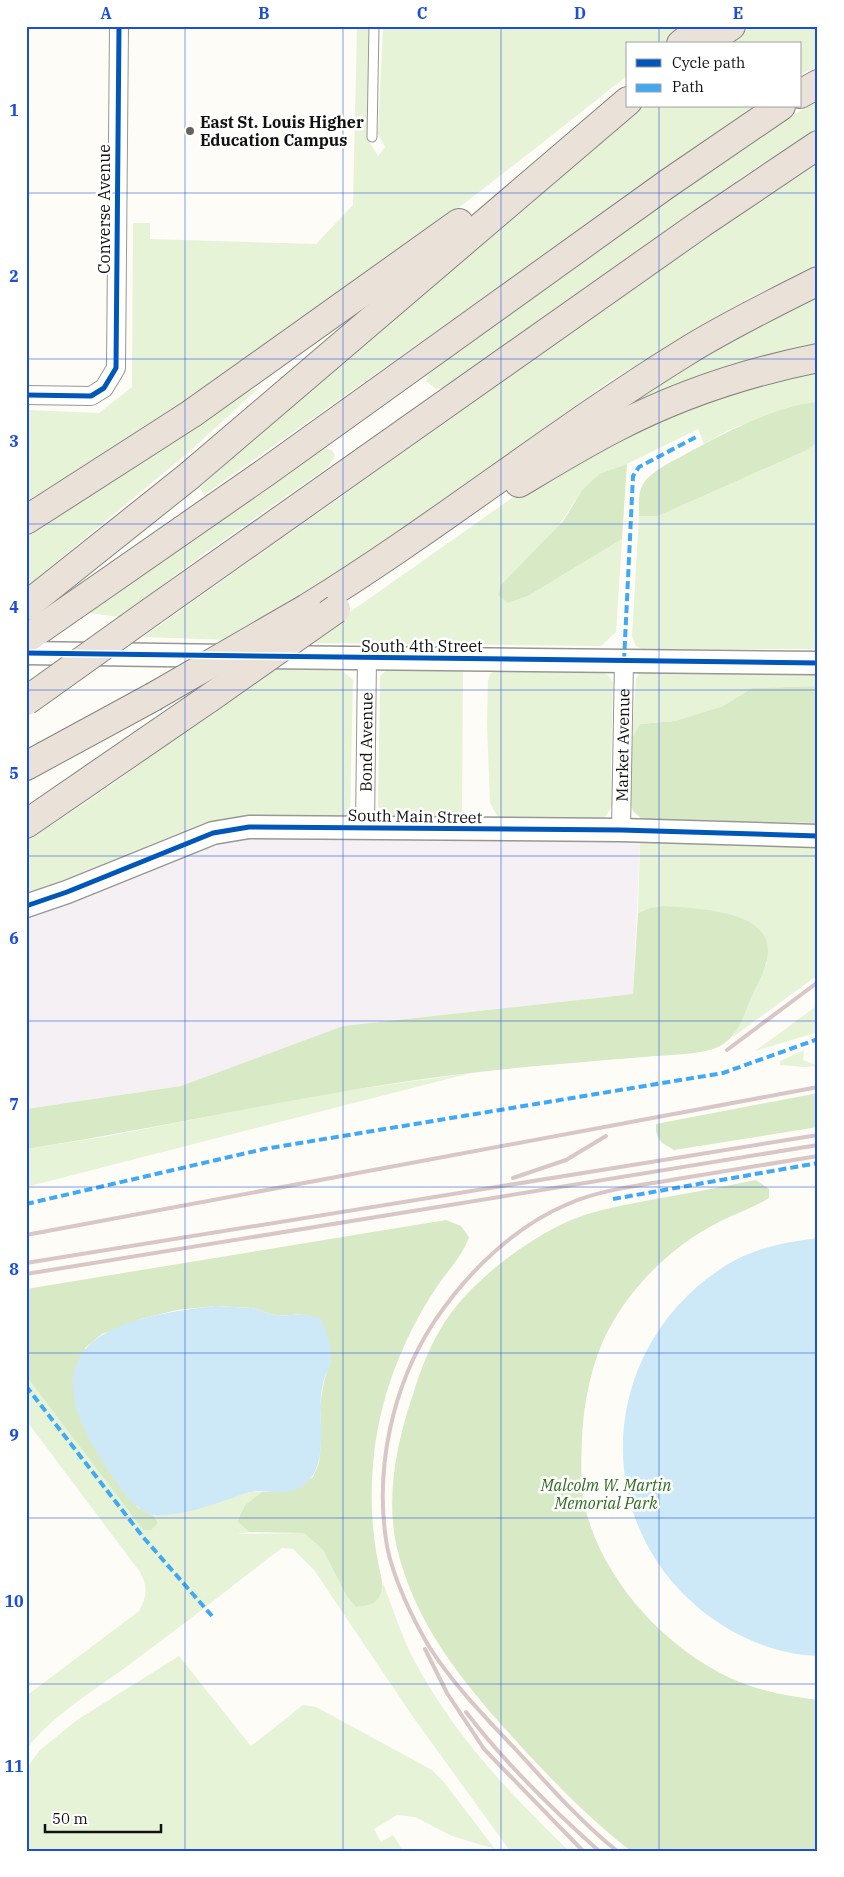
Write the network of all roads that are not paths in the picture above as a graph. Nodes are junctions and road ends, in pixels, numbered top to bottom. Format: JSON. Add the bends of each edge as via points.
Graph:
{"nodes":[{"id":1,"x":119,"y":26,"type":"edge"},
{"id":2,"x":374,"y":26,"type":"edge"},
{"id":3,"x":703,"y":26,"type":"edge"},
{"id":4,"x":731,"y":26,"type":"edge"},
{"id":5,"x":683,"y":42,"type":"edge"},
{"id":6,"x":708,"y":42,"type":"edge"},
{"id":7,"x":818,"y":84,"type":"edge"},
{"id":8,"x":802,"y":93,"type":"edge"},
{"id":9,"x":624,"y":103,"type":"edge"},
{"id":10,"x":778,"y":108,"type":"edge"},
{"id":11,"x":372,"y":137,"type":"dead end"},
{"id":12,"x":818,"y":145,"type":"edge"},
{"id":13,"x":532,"y":181,"type":"junction"},
{"id":14,"x":818,"y":281,"type":"edge"},
{"id":15,"x":818,"y":358,"type":"edge"},
{"id":16,"x":26,"y":395,"type":"edge"},
{"id":17,"x":523,"y":471,"type":"junction"},
{"id":18,"x":26,"y":520,"type":"edge"},
{"id":19,"x":369,"y":570,"type":"junction"},
{"id":20,"x":26,"y":606,"type":"edge"},
{"id":21,"x":26,"y":639,"type":"edge"},
{"id":22,"x":26,"y":653,"type":"edge"},
{"id":23,"x":367,"y":658,"type":"junction"},
{"id":24,"x":624,"y":661,"type":"junction"},
{"id":25,"x":818,"y":663,"type":"edge"},
{"id":26,"x":26,"y":701,"type":"edge"},
{"id":27,"x":26,"y":766,"type":"edge"},
{"id":28,"x":26,"y":824,"type":"edge"},
{"id":29,"x":365,"y":827,"type":"junction"},
{"id":30,"x":621,"y":830,"type":"junction"},
{"id":31,"x":818,"y":836,"type":"edge"},
{"id":32,"x":26,"y":906,"type":"edge"}],
"edges":[{"from":1,"to":16,"type":"street","name":"Converse Avenue","via":[[116,368],[104,388],[91,396]]},
{"from":2,"to":11,"type":"lane"},
{"from":3,"to":5,"type":"highway"},
{"from":4,"to":6,"type":"highway"},
{"from":7,"to":8,"type":"highway"},
{"from":9,"to":13,"type":"highway"},
{"from":10,"to":21,"type":"highway"},
{"from":12,"to":26,"type":"highway","bridge":true,"via":[[748,191]]},
{"from":13,"to":18,"type":"highway","via":[[487,203],[192,414]]},
{"from":13,"to":20,"type":"highway","via":[[189,476]]},
{"from":14,"to":17,"type":"highway","via":[[688,350]]},
{"from":15,"to":17,"type":"highway","via":[[774,368],[674,401]]},
{"from":17,"to":19,"type":"highway","via":[[481,502],[456,507]]},
{"from":19,"to":27,"type":"highway","bridge":true,"via":[[153,697]]},
{"from":19,"to":28,"type":"highway","bridge":true,"via":[[352,596],[336,609]]},
{"from":22,"to":23,"type":"street","name":"South 4th Street"},
{"from":23,"to":24,"type":"street","name":"South 4th Street"},
{"from":23,"to":29,"type":"street","name":"Bond Avenue"},
{"from":24,"to":25,"type":"street","name":"South 4th Street"},
{"from":24,"to":30,"type":"street","name":"Market Avenue"},
{"from":29,"to":30,"type":"street","name":"South Main Street"},
{"from":29,"to":32,"type":"street","name":"South Main Street","via":[[249,827],[213,833]]},
{"from":30,"to":31,"type":"street","name":"South Main Street"}]}
